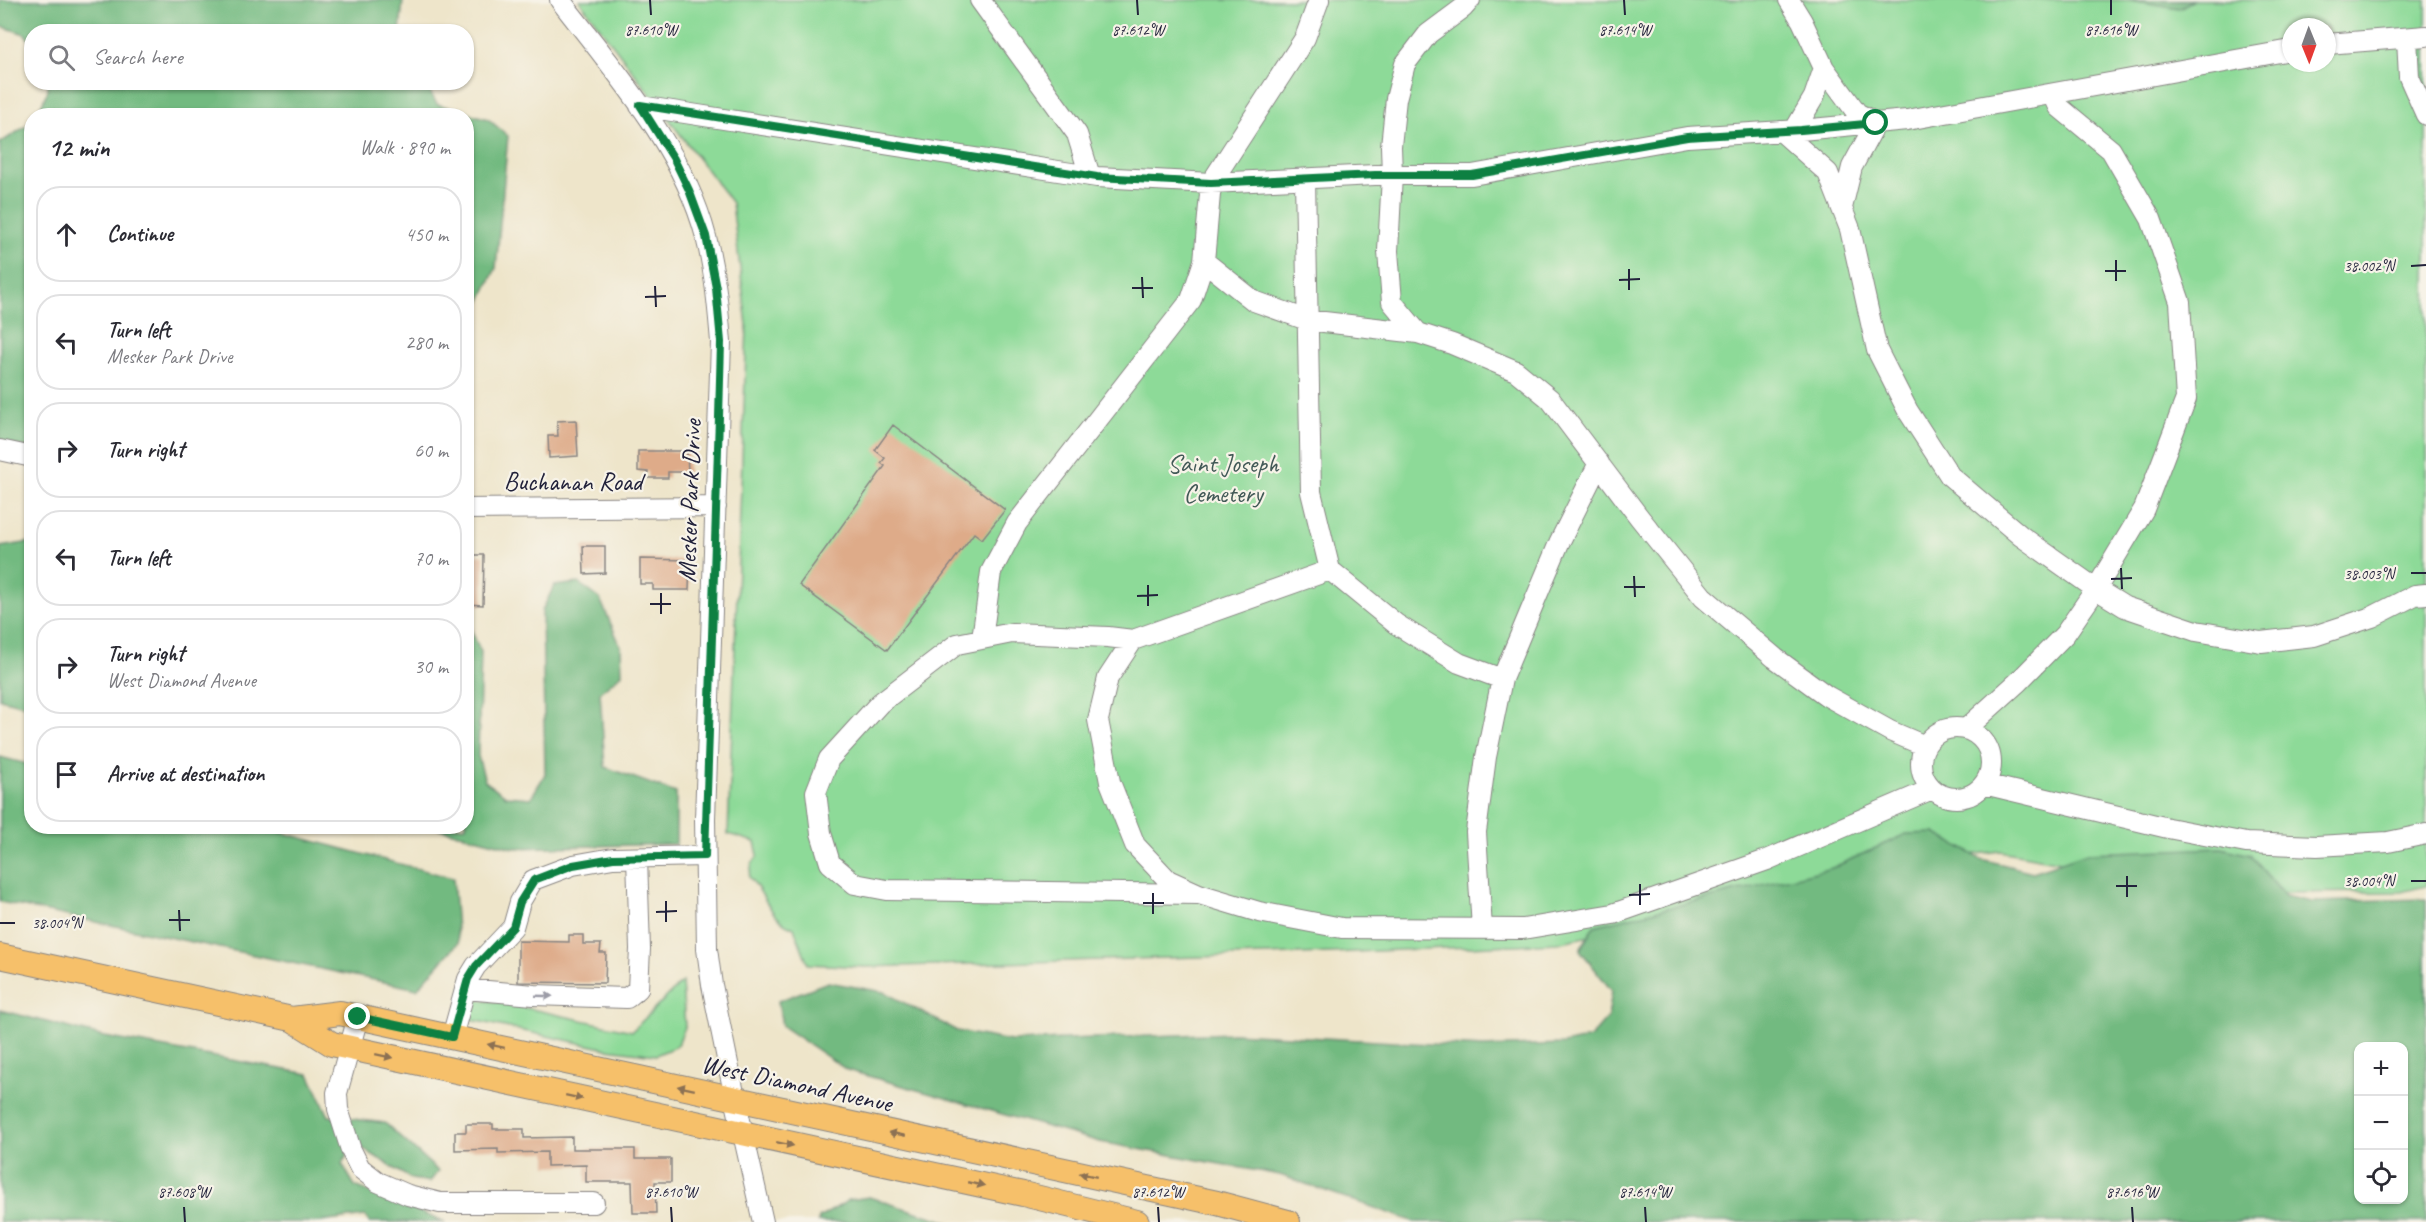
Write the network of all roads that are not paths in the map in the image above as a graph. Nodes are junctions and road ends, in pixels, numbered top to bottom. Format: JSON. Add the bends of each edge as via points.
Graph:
{"nodes":[{"id":1,"x":560,"y":0,"type":"edge"},
{"id":2,"x":980,"y":0,"type":"edge"},
{"id":3,"x":1319,"y":0,"type":"edge"},
{"id":4,"x":1470,"y":0,"type":"edge"},
{"id":5,"x":1789,"y":0,"type":"edge"},
{"id":6,"x":2416,"y":37,"type":"edge"},
{"id":7,"x":2336,"y":43,"type":"edge"},
{"id":8,"x":2282,"y":52,"type":"edge"},
{"id":9,"x":1824,"y":68,"type":"junction"},
{"id":10,"x":2053,"y":94,"type":"junction"},
{"id":11,"x":640,"y":105,"type":"junction"},
{"id":12,"x":2426,"y":115,"type":"edge"},
{"id":13,"x":1876,"y":123,"type":"junction"},
{"id":14,"x":1787,"y":131,"type":"junction"},
{"id":15,"x":1392,"y":175,"type":"junction"},
{"id":16,"x":1090,"y":176,"type":"junction"},
{"id":17,"x":1305,"y":179,"type":"junction"},
{"id":18,"x":1211,"y":183,"type":"junction"},
{"id":19,"x":1842,"y":208,"type":"junction"},
{"id":20,"x":1204,"y":261,"type":"junction"},
{"id":21,"x":1307,"y":320,"type":"junction"},
{"id":22,"x":1418,"y":333,"type":"junction"},
{"id":23,"x":0,"y":450,"type":"edge"},
{"id":24,"x":24,"y":455,"type":"edge"},
{"id":25,"x":1599,"y":463,"type":"junction"},
{"id":26,"x":716,"y":507,"type":"junction"},
{"id":27,"x":474,"y":508,"type":"edge"},
{"id":28,"x":1330,"y":570,"type":"junction"},
{"id":29,"x":2096,"y":589,"type":"junction"},
{"id":30,"x":2426,"y":594,"type":"edge"},
{"id":31,"x":982,"y":639,"type":"junction"},
{"id":32,"x":1133,"y":640,"type":"junction"},
{"id":33,"x":1502,"y":679,"type":"junction"},
{"id":34,"x":1966,"y":729,"type":"junction"},
{"id":35,"x":1925,"y":746,"type":"junction"},
{"id":36,"x":1984,"y":784,"type":"junction"},
{"id":37,"x":1932,"y":789,"type":"junction"},
{"id":38,"x":2426,"y":834,"type":"edge"},
{"id":39,"x":705,"y":856,"type":"junction"},
{"id":40,"x":637,"y":858,"type":"junction"},
{"id":41,"x":1199,"y":894,"type":"junction"},
{"id":42,"x":1482,"y":929,"type":"junction"},
{"id":43,"x":0,"y":956,"type":"edge"},
{"id":44,"x":465,"y":989,"type":"junction"},
{"id":45,"x":358,"y":1017,"type":"junction"},
{"id":46,"x":292,"y":1019,"type":"junction"},
{"id":47,"x":452,"y":1037,"type":"junction"},
{"id":48,"x":346,"y":1058,"type":"junction"},
{"id":49,"x":735,"y":1098,"type":"junction"},
{"id":50,"x":743,"y":1135,"type":"junction"},
{"id":51,"x":594,"y":1203,"type":"dead end"},
{"id":52,"x":762,"y":1222,"type":"edge"},
{"id":53,"x":1137,"y":1222,"type":"edge"},
{"id":54,"x":1288,"y":1222,"type":"edge"}],
"edges":[{"from":1,"to":11,"type":"street","name":"Mesker Park Drive"},
{"from":2,"to":16,"type":"street","via":[[1077,134]]},
{"from":3,"to":18,"type":"street","via":[[1305,38]]},
{"from":4,"to":15,"type":"street","via":[[1428,34],[1405,64],[1396,99]]},
{"from":5,"to":9,"type":"street"},
{"from":6,"to":7,"type":"street"},
{"from":6,"to":12,"type":"street","via":[[2409,77]]},
{"from":8,"to":10,"type":"street"},
{"from":9,"to":13,"type":"street","via":[[1857,113]]},
{"from":9,"to":14,"type":"street","via":[[1814,97]]},
{"from":10,"to":13,"type":"street"},
{"from":10,"to":29,"type":"street","via":[[2059,107],[2111,150],[2151,219],[2180,302],[2186,399],[2144,509]]},
{"from":11,"to":16,"type":"street"},
{"from":11,"to":26,"type":"street","name":"Mesker Park Drive","via":[[689,190],[713,268],[721,342]]},
{"from":13,"to":14,"type":"street"},
{"from":13,"to":19,"type":"street","via":[[1852,166]]},
{"from":14,"to":15,"type":"street","via":[[1687,137],[1472,175]]},
{"from":14,"to":19,"type":"street","via":[[1828,173]]},
{"from":15,"to":17,"type":"street"},
{"from":15,"to":22,"type":"street","via":[[1388,251],[1392,302]]},
{"from":16,"to":18,"type":"street"},
{"from":17,"to":18,"type":"street"},
{"from":17,"to":21,"type":"street"},
{"from":18,"to":20,"type":"street"},
{"from":19,"to":29,"type":"street","via":[[1877,350],[1908,411],[1950,476],[2021,536]]},
{"from":20,"to":21,"type":"street","via":[[1254,301]]},
{"from":20,"to":31,"type":"street","via":[[1191,300],[1017,523],[991,572]]},
{"from":21,"to":22,"type":"street"},
{"from":21,"to":28,"type":"street","via":[[1311,492]]},
{"from":22,"to":25,"type":"street","via":[[1516,371],[1550,399]]},
{"from":23,"to":24,"type":"street"},
{"from":25,"to":33,"type":"street","via":[[1559,543]]},
{"from":25,"to":35,"type":"street","via":[[1703,597],[1827,696]]},
{"from":26,"to":27,"type":"street","name":"Buchanan Road"},
{"from":26,"to":39,"type":"street","name":"Mesker Park Drive"},
{"from":28,"to":32,"type":"street"},
{"from":28,"to":33,"type":"street","via":[[1396,624],[1459,663]]},
{"from":29,"to":30,"type":"street","via":[[2125,607],[2196,631],[2261,642],[2314,636]]},
{"from":29,"to":34,"type":"street","via":[[2065,634]]},
{"from":31,"to":32,"type":"street","via":[[1012,633]]},
{"from":31,"to":41,"type":"street","via":[[957,644],[880,703],[829,759],[816,792],[821,833],[830,863],[855,884],[887,890]]},
{"from":32,"to":41,"type":"street","via":[[1108,678],[1098,720],[1110,782],[1136,845],[1168,880]]},
{"from":33,"to":42,"type":"street","via":[[1476,832]]},
{"from":34,"to":35,"type":"street","via":[[1943,730]]},
{"from":34,"to":36,"type":"street","via":[[1984,742],[1989,752],[1991,763]]},
{"from":35,"to":37,"type":"street","via":[[1921,769]]},
{"from":36,"to":37,"type":"street","via":[[1965,797],[1942,796]]},
{"from":36,"to":38,"type":"street","via":[[2246,843],[2317,846],[2388,842]]},
{"from":37,"to":42,"type":"street","via":[[1767,860],[1613,914],[1523,929]]},
{"from":39,"to":40,"type":"street"},
{"from":39,"to":49,"type":"street","name":"Mesker Park Drive","via":[[707,949]]},
{"from":40,"to":44,"type":"street","via":[[573,865],[534,880],[520,902],[513,927],[476,966]]},
{"from":44,"to":40,"type":"street","one_way":true,"via":[[627,998],[638,989]]},
{"from":41,"to":42,"type":"street","via":[[1259,912],[1342,928]]},
{"from":43,"to":46,"type":"main road","name":"West Diamond Avenue"},
{"from":44,"to":47,"type":"street"},
{"from":45,"to":46,"type":"main road","name":"West Diamond Avenue","via":[[340,1013]]},
{"from":45,"to":47,"type":"main road","name":"West Diamond Avenue"},
{"from":45,"to":48,"type":"street"},
{"from":46,"to":48,"type":"main road","name":"West Diamond Avenue","via":[[332,1044]]},
{"from":49,"to":47,"type":"main road","name":"West Diamond Avenue","one_way":true},
{"from":48,"to":50,"type":"main road","name":"West Diamond Avenue","one_way":true},
{"from":48,"to":51,"type":"street","via":[[337,1093],[341,1120],[360,1168],[378,1182],[440,1203]]},
{"from":49,"to":50,"type":"street","name":"Mesker Park Drive"},
{"from":54,"to":49,"type":"main road","name":"West Diamond Avenue","one_way":true,"via":[[1217,1203]]},
{"from":50,"to":52,"type":"street","name":"Mesker Park Drive"},
{"from":50,"to":53,"type":"main road","name":"West Diamond Avenue","one_way":true}]}
